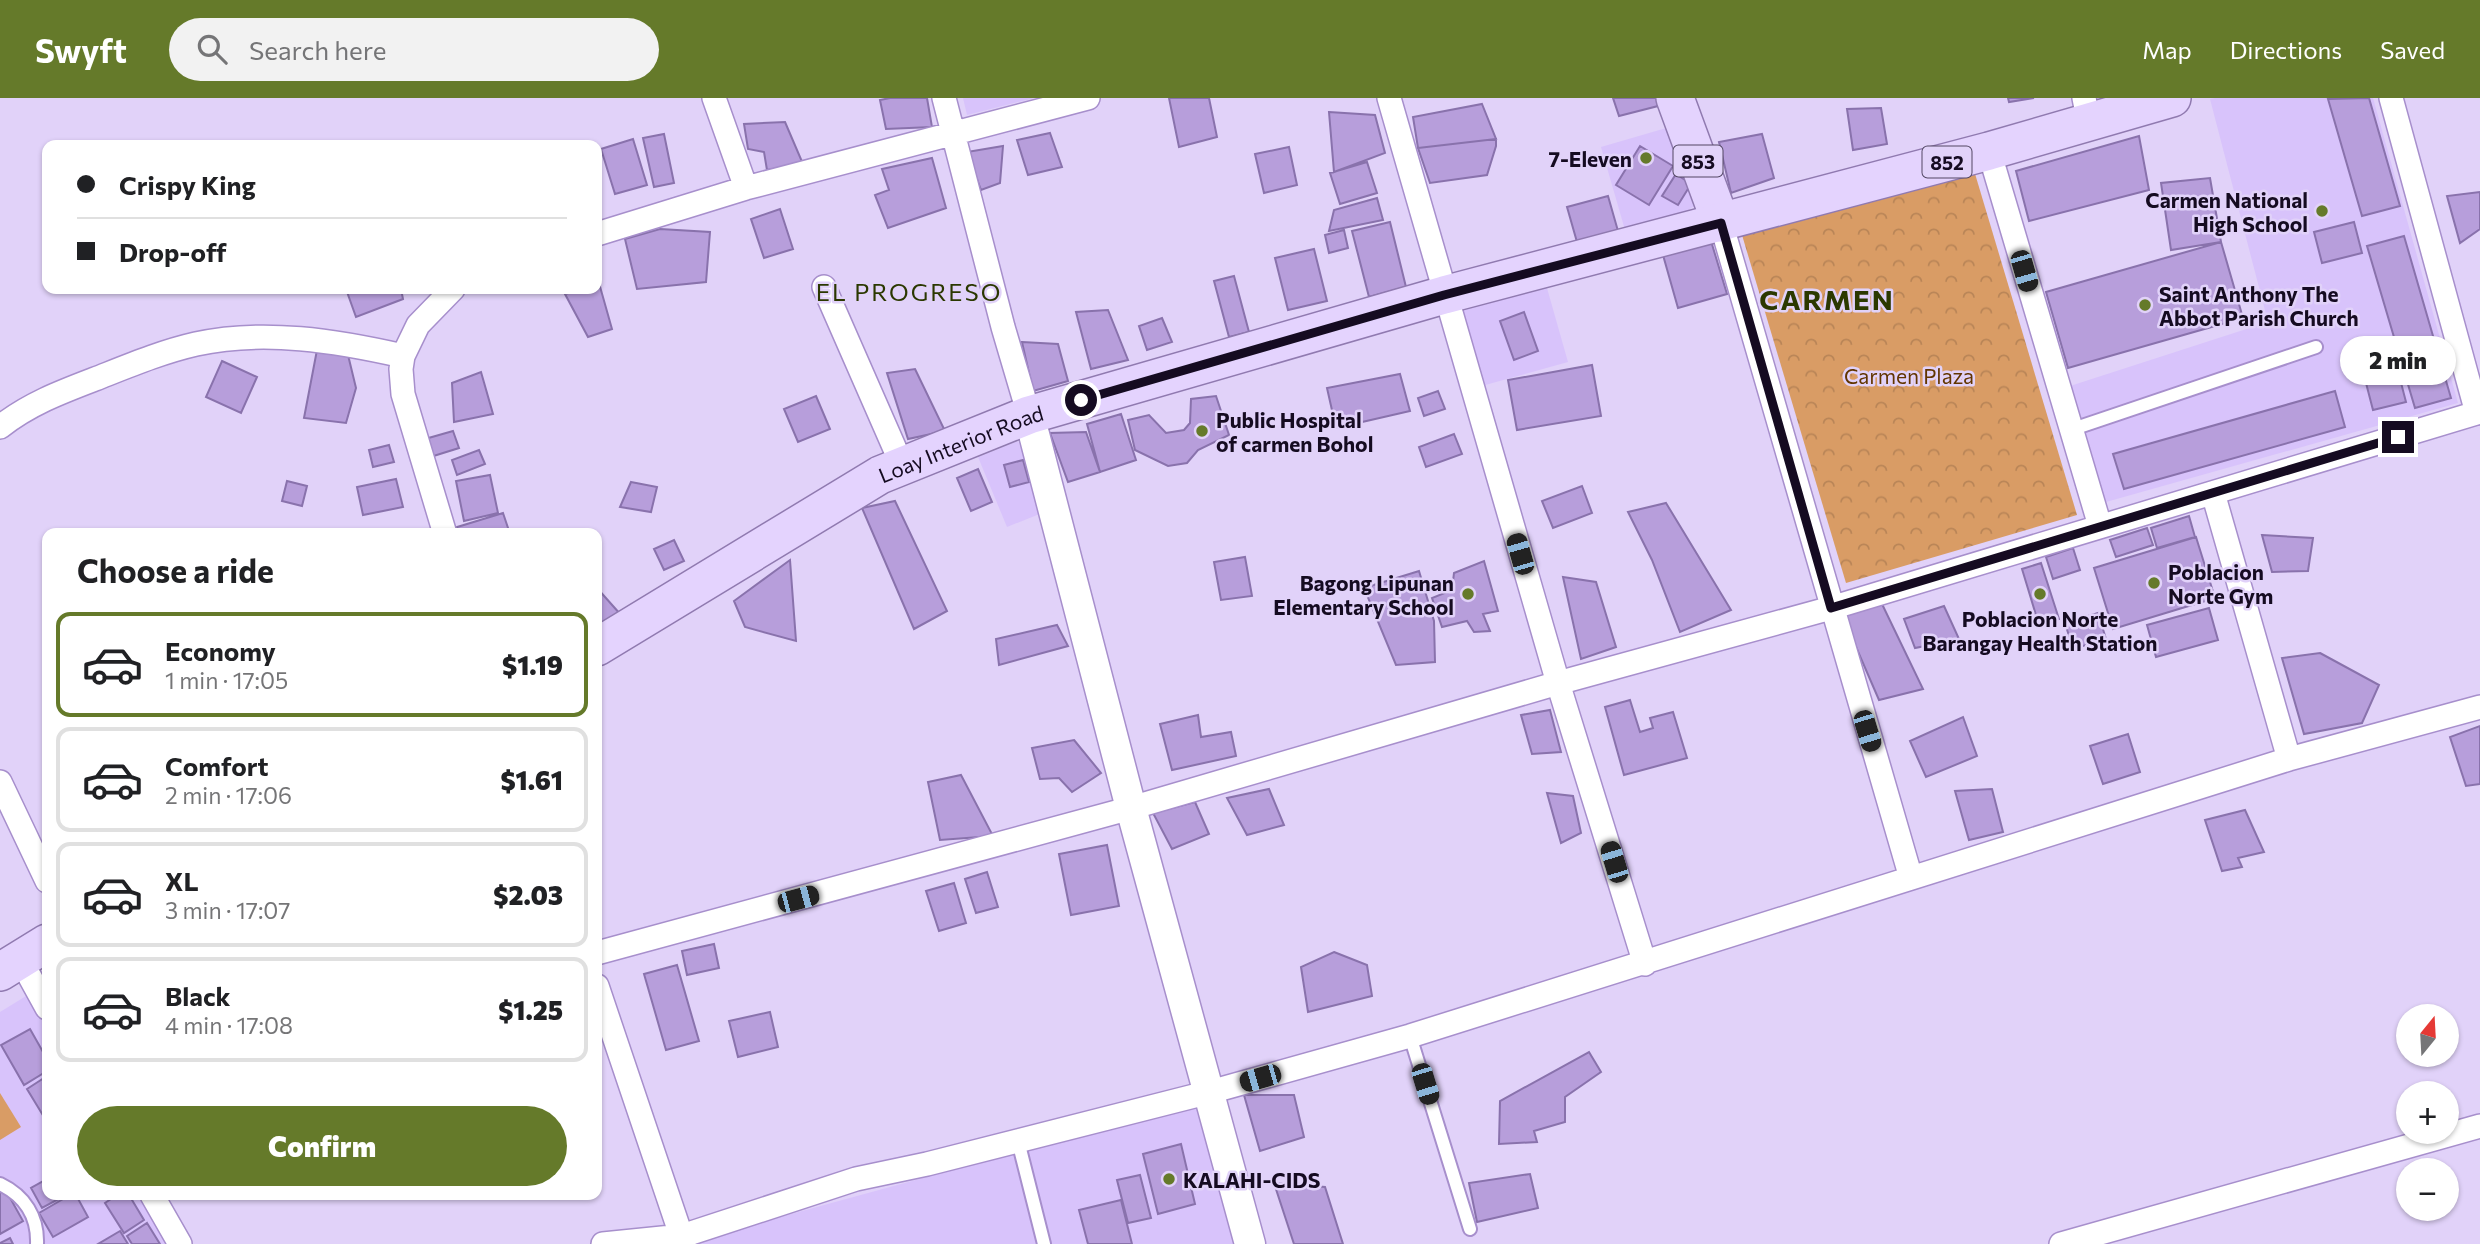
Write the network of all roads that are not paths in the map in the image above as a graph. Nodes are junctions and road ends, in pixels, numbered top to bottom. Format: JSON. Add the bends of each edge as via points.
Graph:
{"nodes":[{"id":1,"x":714,"y":98,"type":"edge"},
{"id":2,"x":944,"y":98,"type":"edge"},
{"id":3,"x":1088,"y":98,"type":"edge"},
{"id":4,"x":1389,"y":98,"type":"edge"},
{"id":5,"x":1675,"y":98,"type":"edge"},
{"id":6,"x":2172,"y":98,"type":"edge"},
{"id":7,"x":2391,"y":98,"type":"edge"},
{"id":8,"x":2087,"y":111,"type":"edge"},
{"id":9,"x":953,"y":133,"type":"junction"},
{"id":10,"x":1989,"y":151,"type":"junction"},
{"id":11,"x":746,"y":188,"type":"junction"},
{"id":12,"x":1721,"y":223,"type":"junction"},
{"id":13,"x":602,"y":232,"type":"edge"},
{"id":14,"x":824,"y":287,"type":"dead end"},
{"id":15,"x":448,"y":294,"type":"edge"},
{"id":16,"x":1444,"y":295,"type":"junction"},
{"id":17,"x":2316,"y":347,"type":"dead end"},
{"id":18,"x":403,"y":356,"type":"junction"},
{"id":19,"x":2478,"y":413,"type":"edge"},
{"id":20,"x":1029,"y":415,"type":"junction"},
{"id":21,"x":0,"y":427,"type":"edge"},
{"id":22,"x":2070,"y":430,"type":"junction"},
{"id":23,"x":902,"y":465,"type":"junction"},
{"id":24,"x":2213,"y":493,"type":"junction"},
{"id":25,"x":2100,"y":526,"type":"junction"},
{"id":26,"x":443,"y":528,"type":"edge"},
{"id":27,"x":1831,"y":608,"type":"junction"},
{"id":28,"x":602,"y":644,"type":"edge"},
{"id":29,"x":1558,"y":683,"type":"junction"},
{"id":30,"x":2480,"y":707,"type":"edge"},
{"id":31,"x":2288,"y":759,"type":"junction"},
{"id":32,"x":0,"y":782,"type":"edge"},
{"id":33,"x":1130,"y":808,"type":"junction"},
{"id":34,"x":42,"y":870,"type":"edge"},
{"id":35,"x":1911,"y":878,"type":"junction"},
{"id":36,"x":602,"y":952,"type":"edge"},
{"id":37,"x":22,"y":958,"type":"edge"},
{"id":38,"x":1645,"y":964,"type":"junction"},
{"id":39,"x":42,"y":998,"type":"edge"},
{"id":40,"x":602,"y":1001,"type":"edge"},
{"id":41,"x":1410,"y":1036,"type":"junction"},
{"id":42,"x":1210,"y":1092,"type":"junction"},
{"id":43,"x":2480,"y":1125,"type":"edge"},
{"id":44,"x":1018,"y":1141,"type":"junction"},
{"id":45,"x":0,"y":1184,"type":"edge"},
{"id":46,"x":155,"y":1200,"type":"edge"},
{"id":47,"x":1470,"y":1229,"type":"dead end"},
{"id":48,"x":683,"y":1240,"type":"edge"},
{"id":49,"x":37,"y":1244,"type":"edge"},
{"id":50,"x":180,"y":1244,"type":"edge"},
{"id":51,"x":603,"y":1244,"type":"edge"},
{"id":52,"x":1044,"y":1244,"type":"edge"},
{"id":53,"x":1250,"y":1244,"type":"edge"},
{"id":54,"x":2061,"y":1244,"type":"edge"}],
"edges":[{"from":1,"to":11,"type":"street"},
{"from":2,"to":9,"type":"street"},
{"from":3,"to":9,"type":"street"},
{"from":4,"to":16,"type":"street"},
{"from":5,"to":12,"type":"main road","number":"853"},
{"from":6,"to":8,"type":"main road","name":"Loay Interior Road","number":"852"},
{"from":7,"to":19,"type":"street"},
{"from":8,"to":10,"type":"main road","name":"Loay Interior Road","number":"852"},
{"from":9,"to":11,"type":"street"},
{"from":9,"to":20,"type":"street"},
{"from":10,"to":12,"type":"main road","name":"Loay Interior Road","number":"852"},
{"from":10,"to":22,"type":"street"},
{"from":11,"to":13,"type":"street"},
{"from":12,"to":16,"type":"main road","name":"Loay Interior Road","number":"852"},
{"from":12,"to":27,"type":"street"},
{"from":14,"to":23,"type":"street"},
{"from":15,"to":18,"type":"street","via":[[418,325]]},
{"from":16,"to":20,"type":"main road","name":"Loay Interior Road","number":"852"},
{"from":16,"to":29,"type":"street"},
{"from":17,"to":22,"type":"lane"},
{"from":18,"to":21,"type":"street","via":[[344,342],[304,339],[198,344],[36,402]]},
{"from":18,"to":26,"type":"street","via":[[403,394]]},
{"from":19,"to":24,"type":"street"},
{"from":20,"to":23,"type":"main road","name":"Loay Interior Road","number":"852"},
{"from":20,"to":33,"type":"street"},
{"from":22,"to":25,"type":"street"},
{"from":23,"to":28,"type":"main road","name":"Loay Interior Road","number":"852"},
{"from":24,"to":25,"type":"street"},
{"from":24,"to":31,"type":"street"},
{"from":25,"to":27,"type":"street"},
{"from":27,"to":29,"type":"street"},
{"from":27,"to":35,"type":"street"},
{"from":29,"to":33,"type":"street"},
{"from":29,"to":38,"type":"street"},
{"from":30,"to":31,"type":"street"},
{"from":31,"to":35,"type":"street"},
{"from":32,"to":34,"type":"street"},
{"from":33,"to":36,"type":"street"},
{"from":33,"to":42,"type":"street"},
{"from":35,"to":38,"type":"street"},
{"from":37,"to":39,"type":"street"},
{"from":38,"to":41,"type":"street"},
{"from":40,"to":48,"type":"street"},
{"from":41,"to":42,"type":"street"},
{"from":41,"to":47,"type":"lane"},
{"from":42,"to":44,"type":"street"},
{"from":42,"to":53,"type":"street"},
{"from":43,"to":54,"type":"street"},
{"from":44,"to":48,"type":"street","via":[[856,1179]]},
{"from":44,"to":52,"type":"lane"},
{"from":45,"to":49,"type":"lane","via":[[29,1207],[38,1229]]},
{"from":46,"to":50,"type":"street"},
{"from":48,"to":51,"type":"street"}]}
